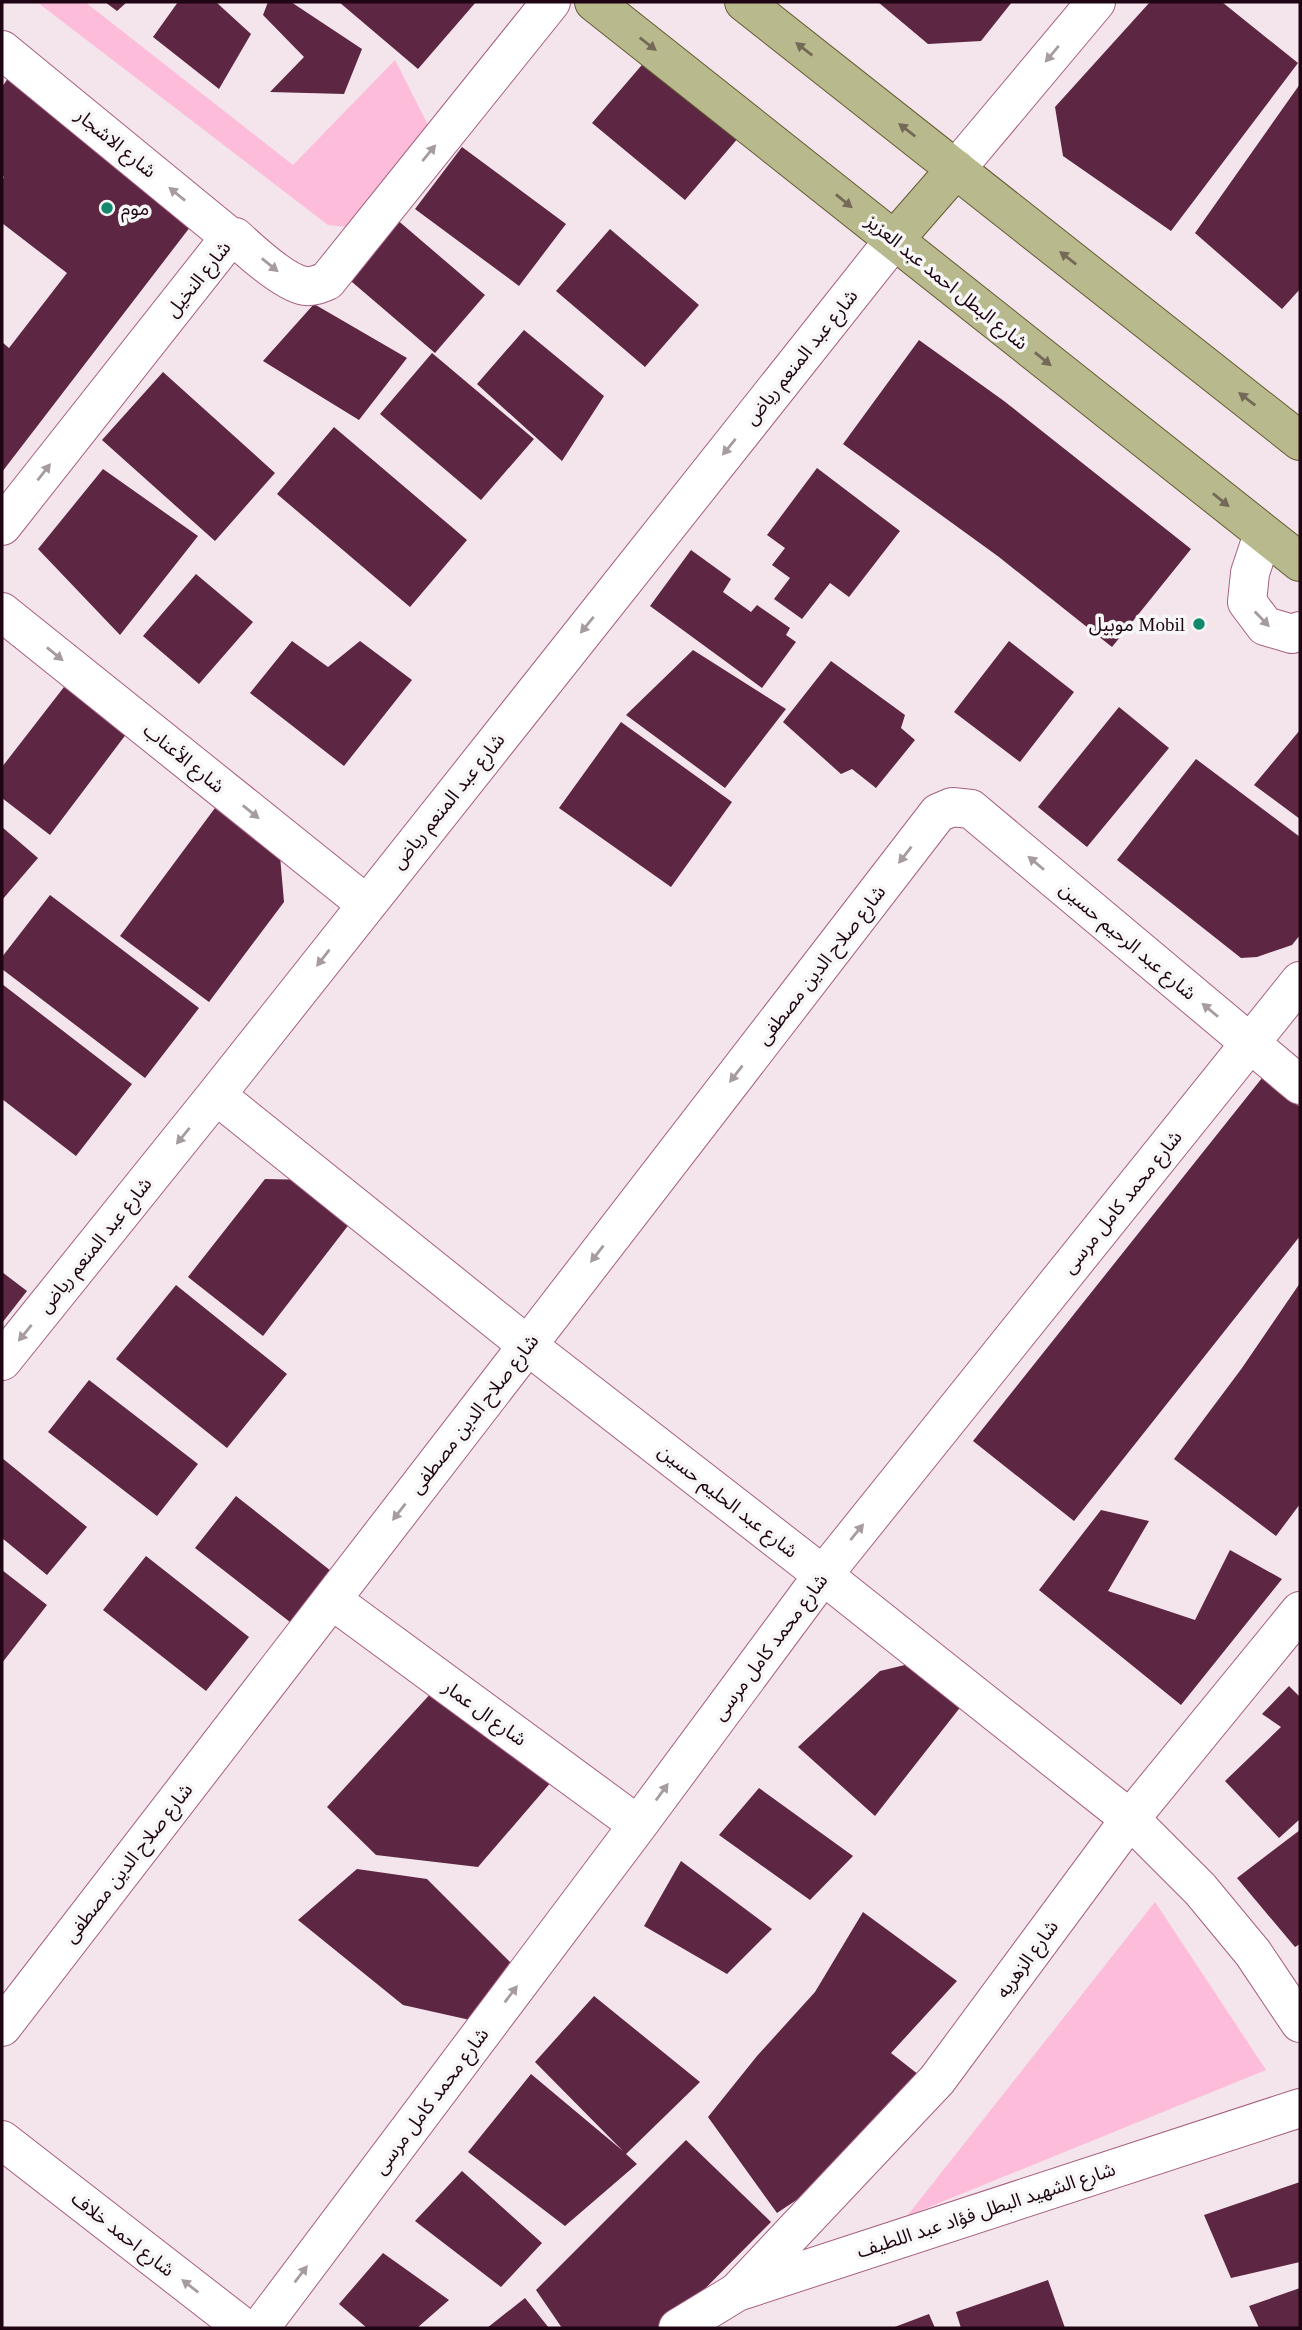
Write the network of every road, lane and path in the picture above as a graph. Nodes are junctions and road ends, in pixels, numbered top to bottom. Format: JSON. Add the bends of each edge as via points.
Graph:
{"nodes":[{"id":1,"x":551,"y":2,"type":"edge"},
{"id":2,"x":594,"y":2,"type":"edge"},
{"id":3,"x":744,"y":2,"type":"edge"},
{"id":4,"x":1096,"y":2,"type":"edge"},
{"id":5,"x":2,"y":50,"type":"edge"},
{"id":6,"x":956,"y":169,"type":"junction"},
{"id":7,"x":230,"y":237,"type":"junction"},
{"id":8,"x":894,"y":240,"type":"junction"},
{"id":9,"x":1300,"y":441,"type":"edge"},
{"id":10,"x":2,"y":526,"type":"edge"},
{"id":11,"x":1263,"y":534,"type":"junction"},
{"id":12,"x":1300,"y":562,"type":"edge"},
{"id":13,"x":2,"y":612,"type":"edge"},
{"id":14,"x":1300,"y":631,"type":"edge"},
{"id":15,"x":952,"y":807,"type":"joint"},
{"id":16,"x":366,"y":904,"type":"junction"},
{"id":17,"x":1300,"y":981,"type":"edge"},
{"id":18,"x":1250,"y":1043,"type":"junction"},
{"id":19,"x":1300,"y":1084,"type":"edge"},
{"id":20,"x":216,"y":1095,"type":"junction"},
{"id":21,"x":527,"y":1345,"type":"junction"},
{"id":22,"x":2,"y":1361,"type":"edge"},
{"id":23,"x":822,"y":1576,"type":"junction"},
{"id":24,"x":332,"y":1600,"type":"junction"},
{"id":25,"x":1300,"y":1611,"type":"edge"},
{"id":26,"x":1130,"y":1819,"type":"junction"},
{"id":27,"x":638,"y":1825,"type":"junction"},
{"id":28,"x":1300,"y":2023,"type":"edge"},
{"id":29,"x":2,"y":2026,"type":"edge"},
{"id":30,"x":1300,"y":2108,"type":"edge"},
{"id":31,"x":2,"y":2140,"type":"edge"},
{"id":32,"x":737,"y":2292,"type":"junction"},
{"id":33,"x":244,"y":2328,"type":"edge"},
{"id":34,"x":260,"y":2328,"type":"edge"},
{"id":35,"x":678,"y":2328,"type":"edge"}],
"edges":[{"from":7,"to":1,"type":"street","name":"شارع النخيل","one_way":true,"via":[[289,280],[313,286],[327,281]]},
{"from":2,"to":8,"type":"main road","name":"شارع البطل احمد عبد العزيز","one_way":true},
{"from":6,"to":3,"type":"main road","one_way":true},
{"from":4,"to":6,"type":"street","one_way":true},
{"from":7,"to":5,"type":"street","name":"شارع الاشجار","one_way":true},
{"from":6,"to":8,"type":"main road"},
{"from":9,"to":6,"type":"main road","one_way":true},
{"from":10,"to":7,"type":"street","name":"شارع النخيل","one_way":true},
{"from":8,"to":11,"type":"main road","name":"شارع البطل احمد عبد العزيز","one_way":true},
{"from":8,"to":16,"type":"street","name":"شارع عبد المنعم رياض","one_way":true},
{"from":11,"to":12,"type":"main road","name":"شارع البطل احمد عبد العزيز"},
{"from":11,"to":14,"type":"street","one_way":true,"via":[[1250,573],[1247,602],[1265,626],[1292,634]]},
{"from":13,"to":16,"type":"street","name":"شارع الأعناب","one_way":true},
{"from":18,"to":15,"type":"street","name":"شارع عبد الرحيم حسين","one_way":true,"via":[[971,809]]},
{"from":15,"to":21,"type":"street","name":"شارع صلاح الدين مصطفى","one_way":true,"via":[[938,813]]},
{"from":16,"to":20,"type":"street","name":"شارع عبد المنعم رياض","one_way":true},
{"from":17,"to":18,"type":"street","name":"شارع محمد كامل مرسى"},
{"from":18,"to":19,"type":"street","name":"شارع عبد الرحيم حسين"},
{"from":23,"to":18,"type":"street","name":"شارع محمد كامل مرسى","one_way":true},
{"from":20,"to":21,"type":"street","name":"شارع عبد الحليم حسين"},
{"from":20,"to":22,"type":"street","name":"شارع عبد المنعم رياض","one_way":true},
{"from":21,"to":23,"type":"street","name":"شارع عبد الحليم حسين"},
{"from":21,"to":24,"type":"street","name":"شارع صلاح الدين مصطفى","one_way":true},
{"from":23,"to":26,"type":"street","name":"شارع عبد الحليم حسين"},
{"from":27,"to":23,"type":"street","name":"شارع محمد كامل مرسى","one_way":true},
{"from":24,"to":27,"type":"street","name":"شارع ال عمار"},
{"from":24,"to":29,"type":"street","name":"شارع صلاح الدين مصطفى"},
{"from":25,"to":26,"type":"street","name":"شارع الزهريه"},
{"from":26,"to":28,"type":"street","name":"شارع عبد الحليم حسين","via":[[1209,1899],[1253,1953]]},
{"from":26,"to":32,"type":"street","name":"شارع الزهريه","via":[[937,2080]]},
{"from":34,"to":27,"type":"street","name":"شارع محمد كامل مرسى","one_way":true},
{"from":30,"to":32,"type":"street","name":"شارع الشهيد البطل فؤاد عبد اللطيف"},
{"from":33,"to":31,"type":"street","name":"شارع احمد خلاف","one_way":true},
{"from":32,"to":35,"type":"street","name":"شارع الشهيد البطل فؤاد عبد اللطيف"}]}
